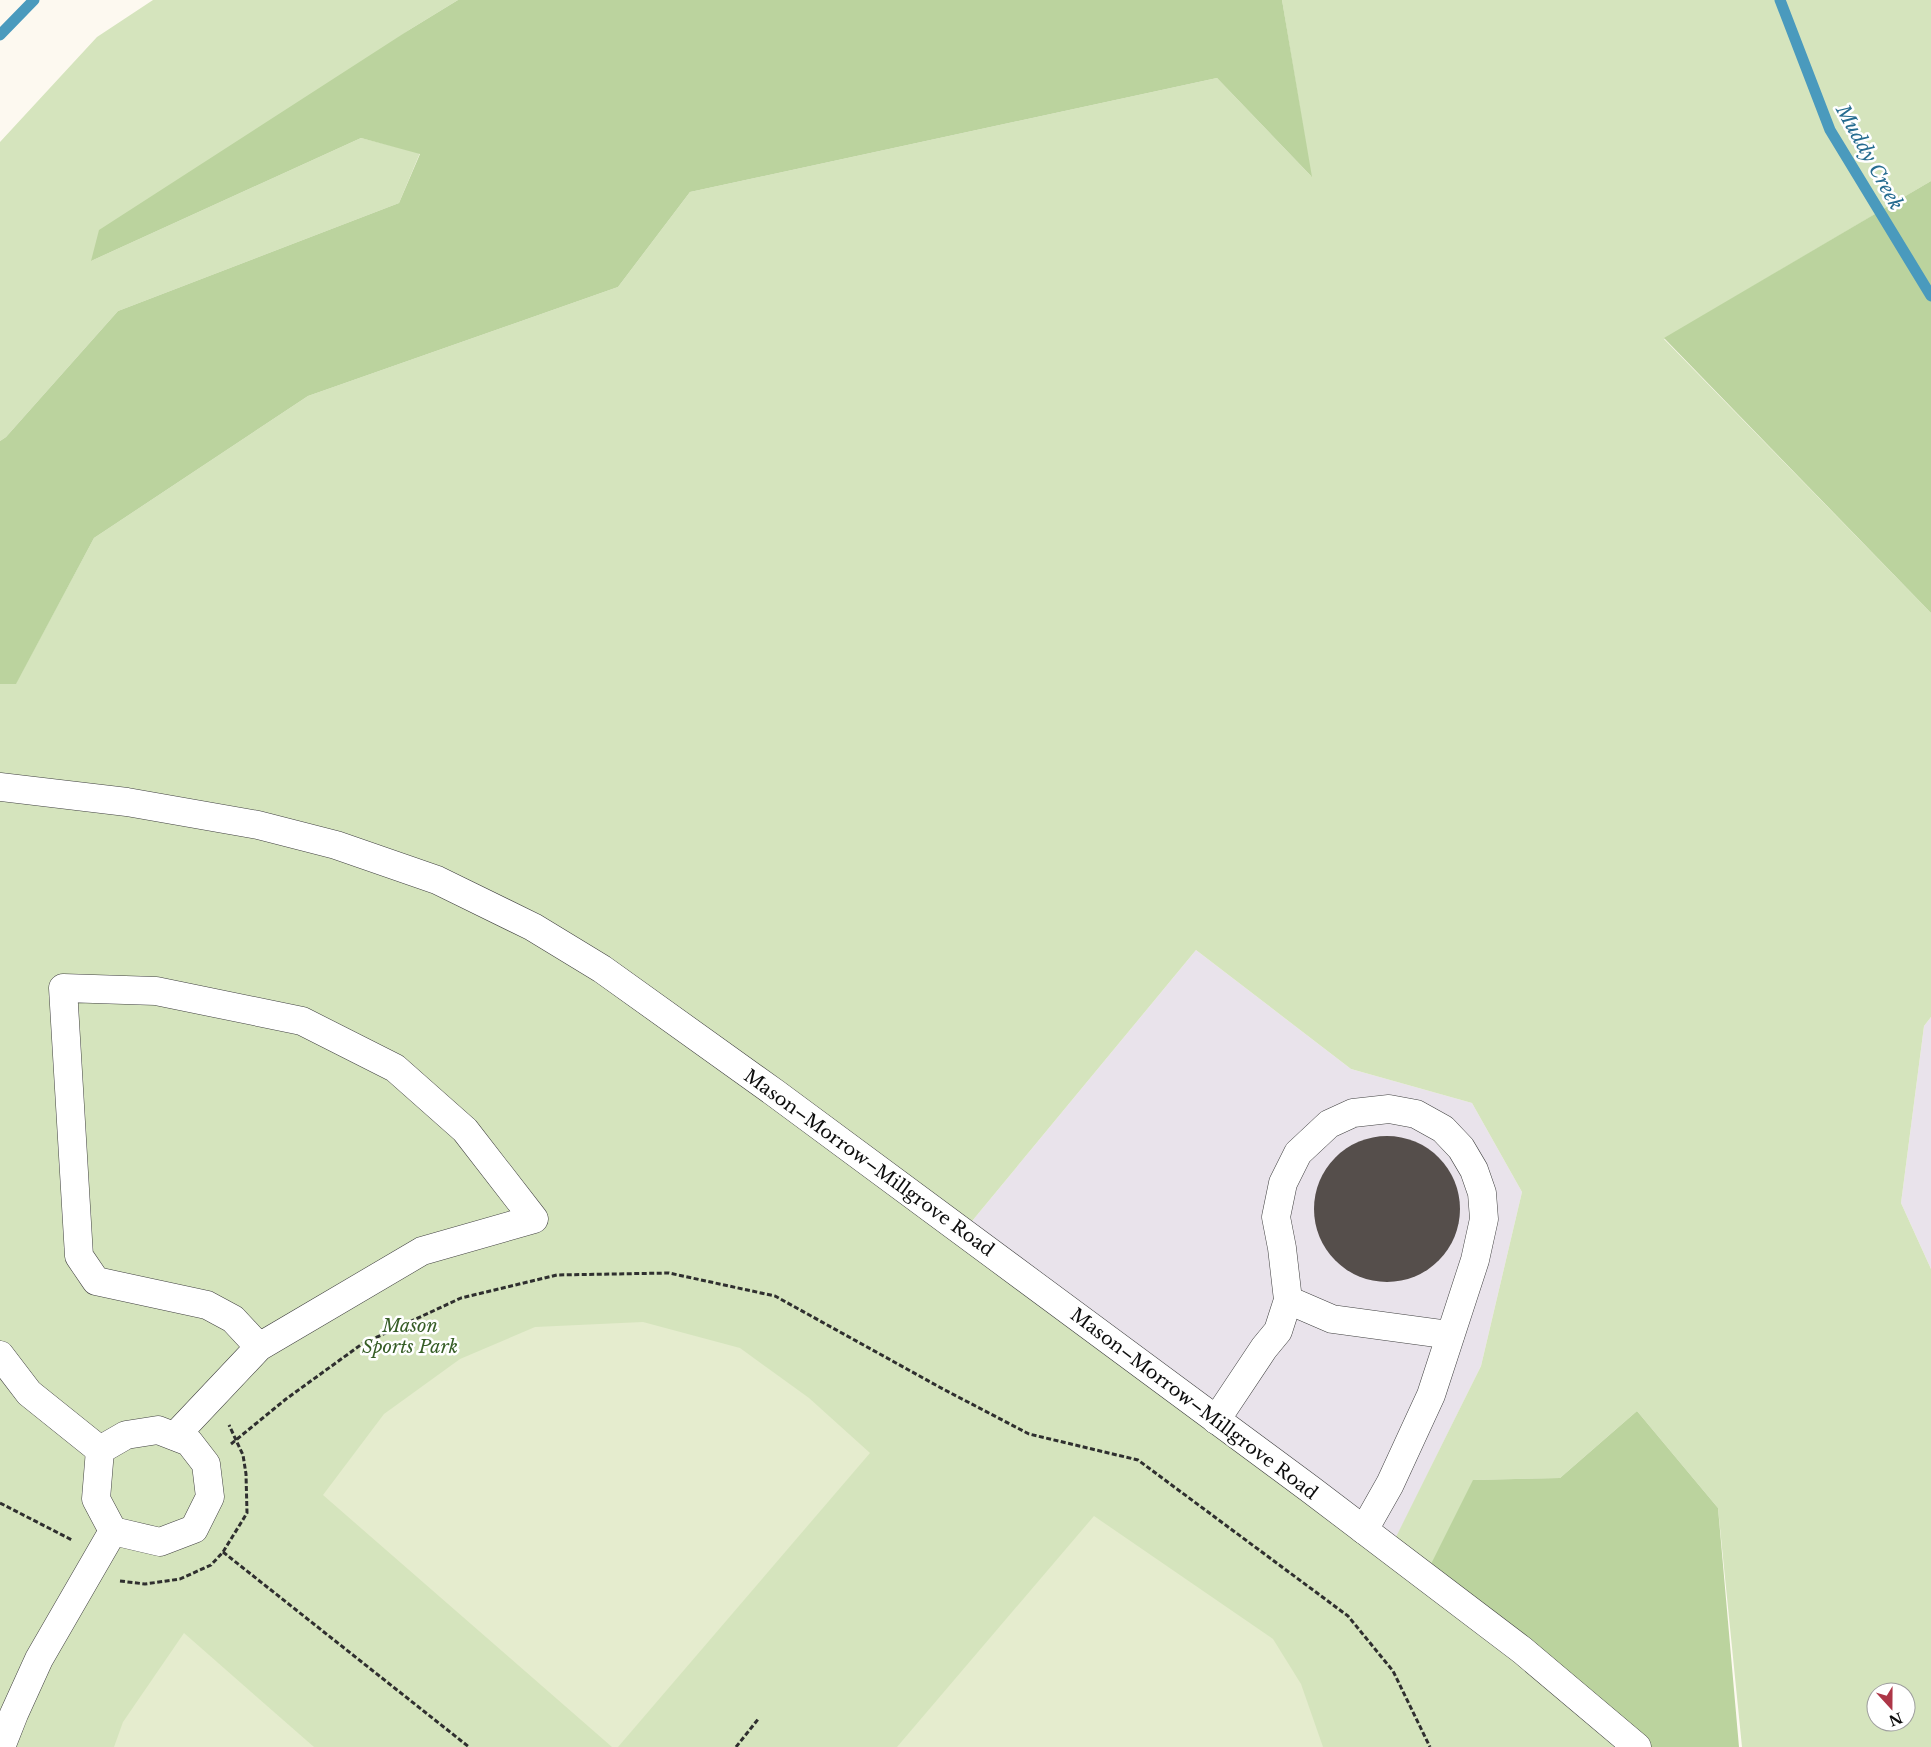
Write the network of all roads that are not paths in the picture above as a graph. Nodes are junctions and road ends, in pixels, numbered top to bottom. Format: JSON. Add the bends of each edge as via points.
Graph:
{"nodes":[{"id":1,"x":0,"y":787,"type":"edge"},
{"id":2,"x":1288,"y":1300,"type":"junction"},
{"id":3,"x":1450,"y":1335,"type":"junction"},
{"id":4,"x":259,"y":1347,"type":"junction"},
{"id":5,"x":0,"y":1355,"type":"edge"},
{"id":6,"x":1216,"y":1420,"type":"junction"},
{"id":7,"x":175,"y":1436,"type":"junction"},
{"id":8,"x":100,"y":1450,"type":"junction"},
{"id":9,"x":1364,"y":1530,"type":"junction"},
{"id":10,"x":114,"y":1531,"type":"junction"},
{"id":11,"x":1,"y":1747,"type":"edge"},
{"id":12,"x":1637,"y":1747,"type":"edge"}],
"edges":[{"from":1,"to":6,"type":"street","name":"Mason–Morrow–Millgrove Road","via":[[142,805],[258,825],[336,845],[437,880],[533,927],[602,969],[775,1093]]},
{"from":2,"to":3,"type":"street","via":[[1332,1319]]},
{"from":2,"to":3,"type":"street","via":[[1276,1217],[1283,1183],[1298,1153],[1329,1124],[1353,1113],[1389,1109],[1416,1114],[1443,1129],[1461,1148],[1482,1193],[1484,1219]]},
{"from":2,"to":6,"type":"street","via":[[1278,1331]]},
{"from":3,"to":9,"type":"street","via":[[1431,1395],[1390,1484]]},
{"from":4,"to":4,"type":"street","via":[[422,1251],[534,1219],[465,1130],[395,1068],[302,1021],[156,991],[63,988],[79,1256],[96,1281],[207,1305],[233,1319]]},
{"from":4,"to":7,"type":"street"},
{"from":5,"to":8,"type":"street","via":[[29,1393]]},
{"from":6,"to":9,"type":"street","name":"Mason–Morrow–Millgrove Road"},
{"from":7,"to":8,"type":"street","via":[[158,1430],[126,1435]]},
{"from":7,"to":10,"type":"street","via":[[189,1442],[206,1464],[210,1497],[194,1529],[160,1542]]},
{"from":8,"to":10,"type":"street","via":[[96,1499]]},
{"from":9,"to":12,"type":"street","name":"Mason–Morrow–Millgrove Road","via":[[1522,1650]]},
{"from":10,"to":11,"type":"street","via":[[39,1659]]}]}
